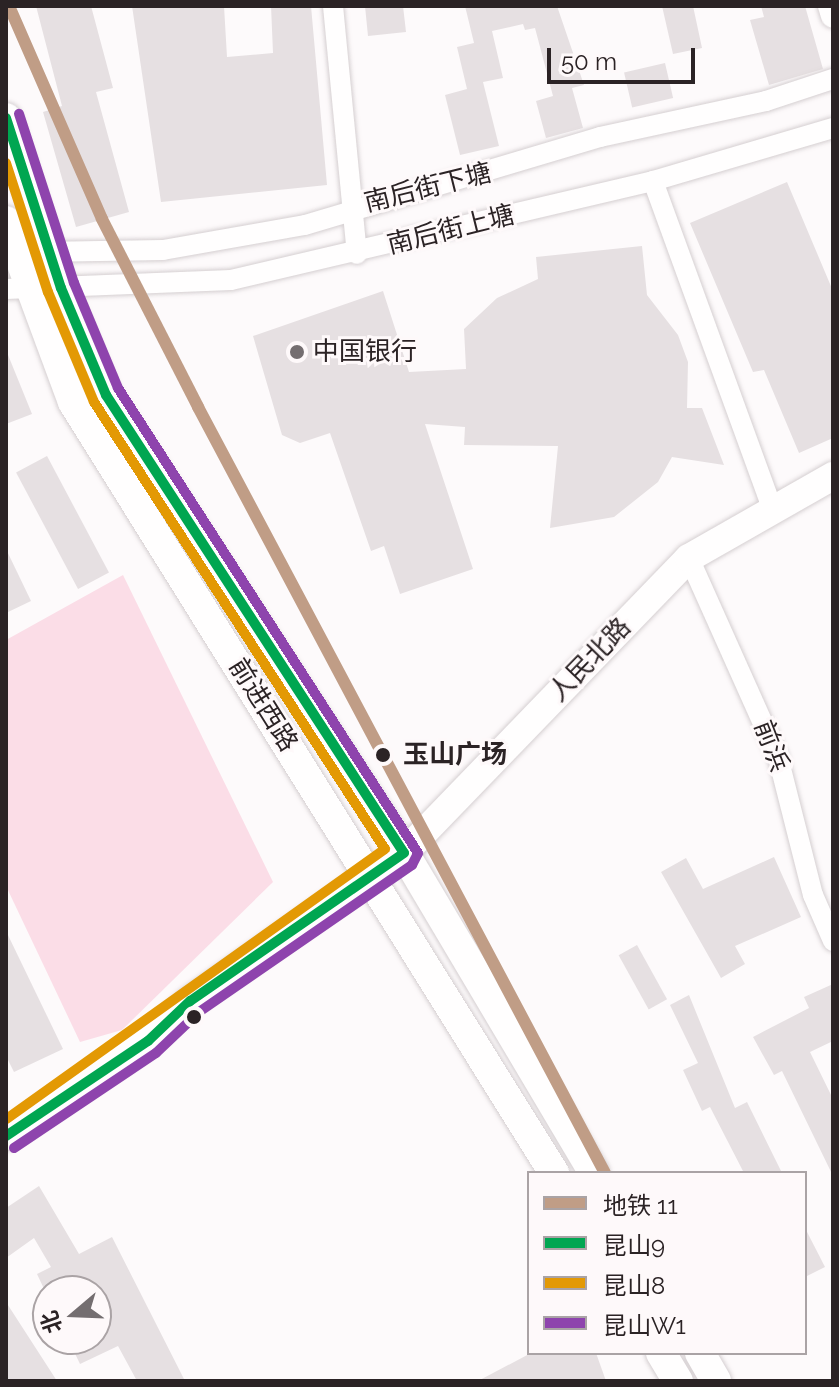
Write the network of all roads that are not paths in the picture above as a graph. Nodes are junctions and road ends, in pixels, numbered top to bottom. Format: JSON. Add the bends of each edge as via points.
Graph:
{"nodes":[{"id":1,"x":333,"y":6,"type":"edge"},
{"id":2,"x":830,"y":6,"type":"edge"},
{"id":3,"x":833,"y":16,"type":"edge"},
{"id":4,"x":833,"y":79,"type":"edge"},
{"id":5,"x":6,"y":118,"type":"edge"},
{"id":6,"x":833,"y":128,"type":"edge"},
{"id":7,"x":653,"y":181,"type":"junction"},
{"id":8,"x":351,"y":207,"type":"junction"},
{"id":9,"x":6,"y":221,"type":"edge"},
{"id":10,"x":11,"y":251,"type":"edge"},
{"id":11,"x":49,"y":253,"type":"junction"},
{"id":12,"x":357,"y":254,"type":"junction"},
{"id":13,"x":17,"y":288,"type":"edge"},
{"id":14,"x":61,"y":288,"type":"junction"},
{"id":15,"x":833,"y":476,"type":"edge"},
{"id":16,"x":772,"y":508,"type":"junction"},
{"id":17,"x":689,"y":558,"type":"junction"},
{"id":18,"x":404,"y":853,"type":"junction"},
{"id":19,"x":372,"y":877,"type":"junction"},
{"id":20,"x":833,"y":941,"type":"edge"},
{"id":21,"x":6,"y":1136,"type":"edge"},
{"id":22,"x":553,"y":1171,"type":"edge"},
{"id":23,"x":593,"y":1171,"type":"edge"},
{"id":24,"x":662,"y":1355,"type":"edge"},
{"id":25,"x":701,"y":1355,"type":"edge"},
{"id":26,"x":678,"y":1381,"type":"edge"},
{"id":27,"x":716,"y":1381,"type":"edge"}],
"edges":[{"from":1,"to":8,"type":"street"},
{"from":2,"to":3,"type":"street"},
{"from":4,"to":8,"type":"street","name":"南后街下塘"},
{"from":5,"to":11,"type":"main road","name":"前进西路"},
{"from":6,"to":7,"type":"street","name":"南后街上塘"},
{"from":7,"to":12,"type":"street","name":"南后街上塘"},
{"from":7,"to":16,"type":"street"},
{"from":8,"to":11,"type":"street","name":"南后街下塘","via":[[305,225],[163,250]]},
{"from":8,"to":12,"type":"street"},
{"from":9,"to":10,"type":"main road","name":"前进西路"},
{"from":10,"to":11,"type":"street","name":"南后街下塘"},
{"from":10,"to":13,"type":"main road","name":"前进西路"},
{"from":11,"to":14,"type":"main road","name":"前进西路"},
{"from":12,"to":14,"type":"street","name":"南后街上塘","via":[[231,280]]},
{"from":13,"to":14,"type":"street","name":"南后街上塘"},
{"from":13,"to":19,"type":"main road","name":"前进西路","via":[[73,402]]},
{"from":14,"to":18,"type":"main road","name":"前进西路","via":[[106,395]]},
{"from":15,"to":16,"type":"main road","name":"人民北路"},
{"from":16,"to":17,"type":"main road","name":"人民北路"},
{"from":17,"to":18,"type":"main road","name":"人民北路"},
{"from":17,"to":20,"type":"street","name":"前浜","via":[[778,757],[813,895]]},
{"from":18,"to":19,"type":"main road","name":"人民北路"},
{"from":18,"to":23,"type":"main road","name":"前进西路"},
{"from":19,"to":21,"type":"main road","name":"人民北路"},
{"from":19,"to":22,"type":"main road","name":"前进西路"},
{"from":24,"to":26,"type":"main road"},
{"from":25,"to":27,"type":"main road"}]}
